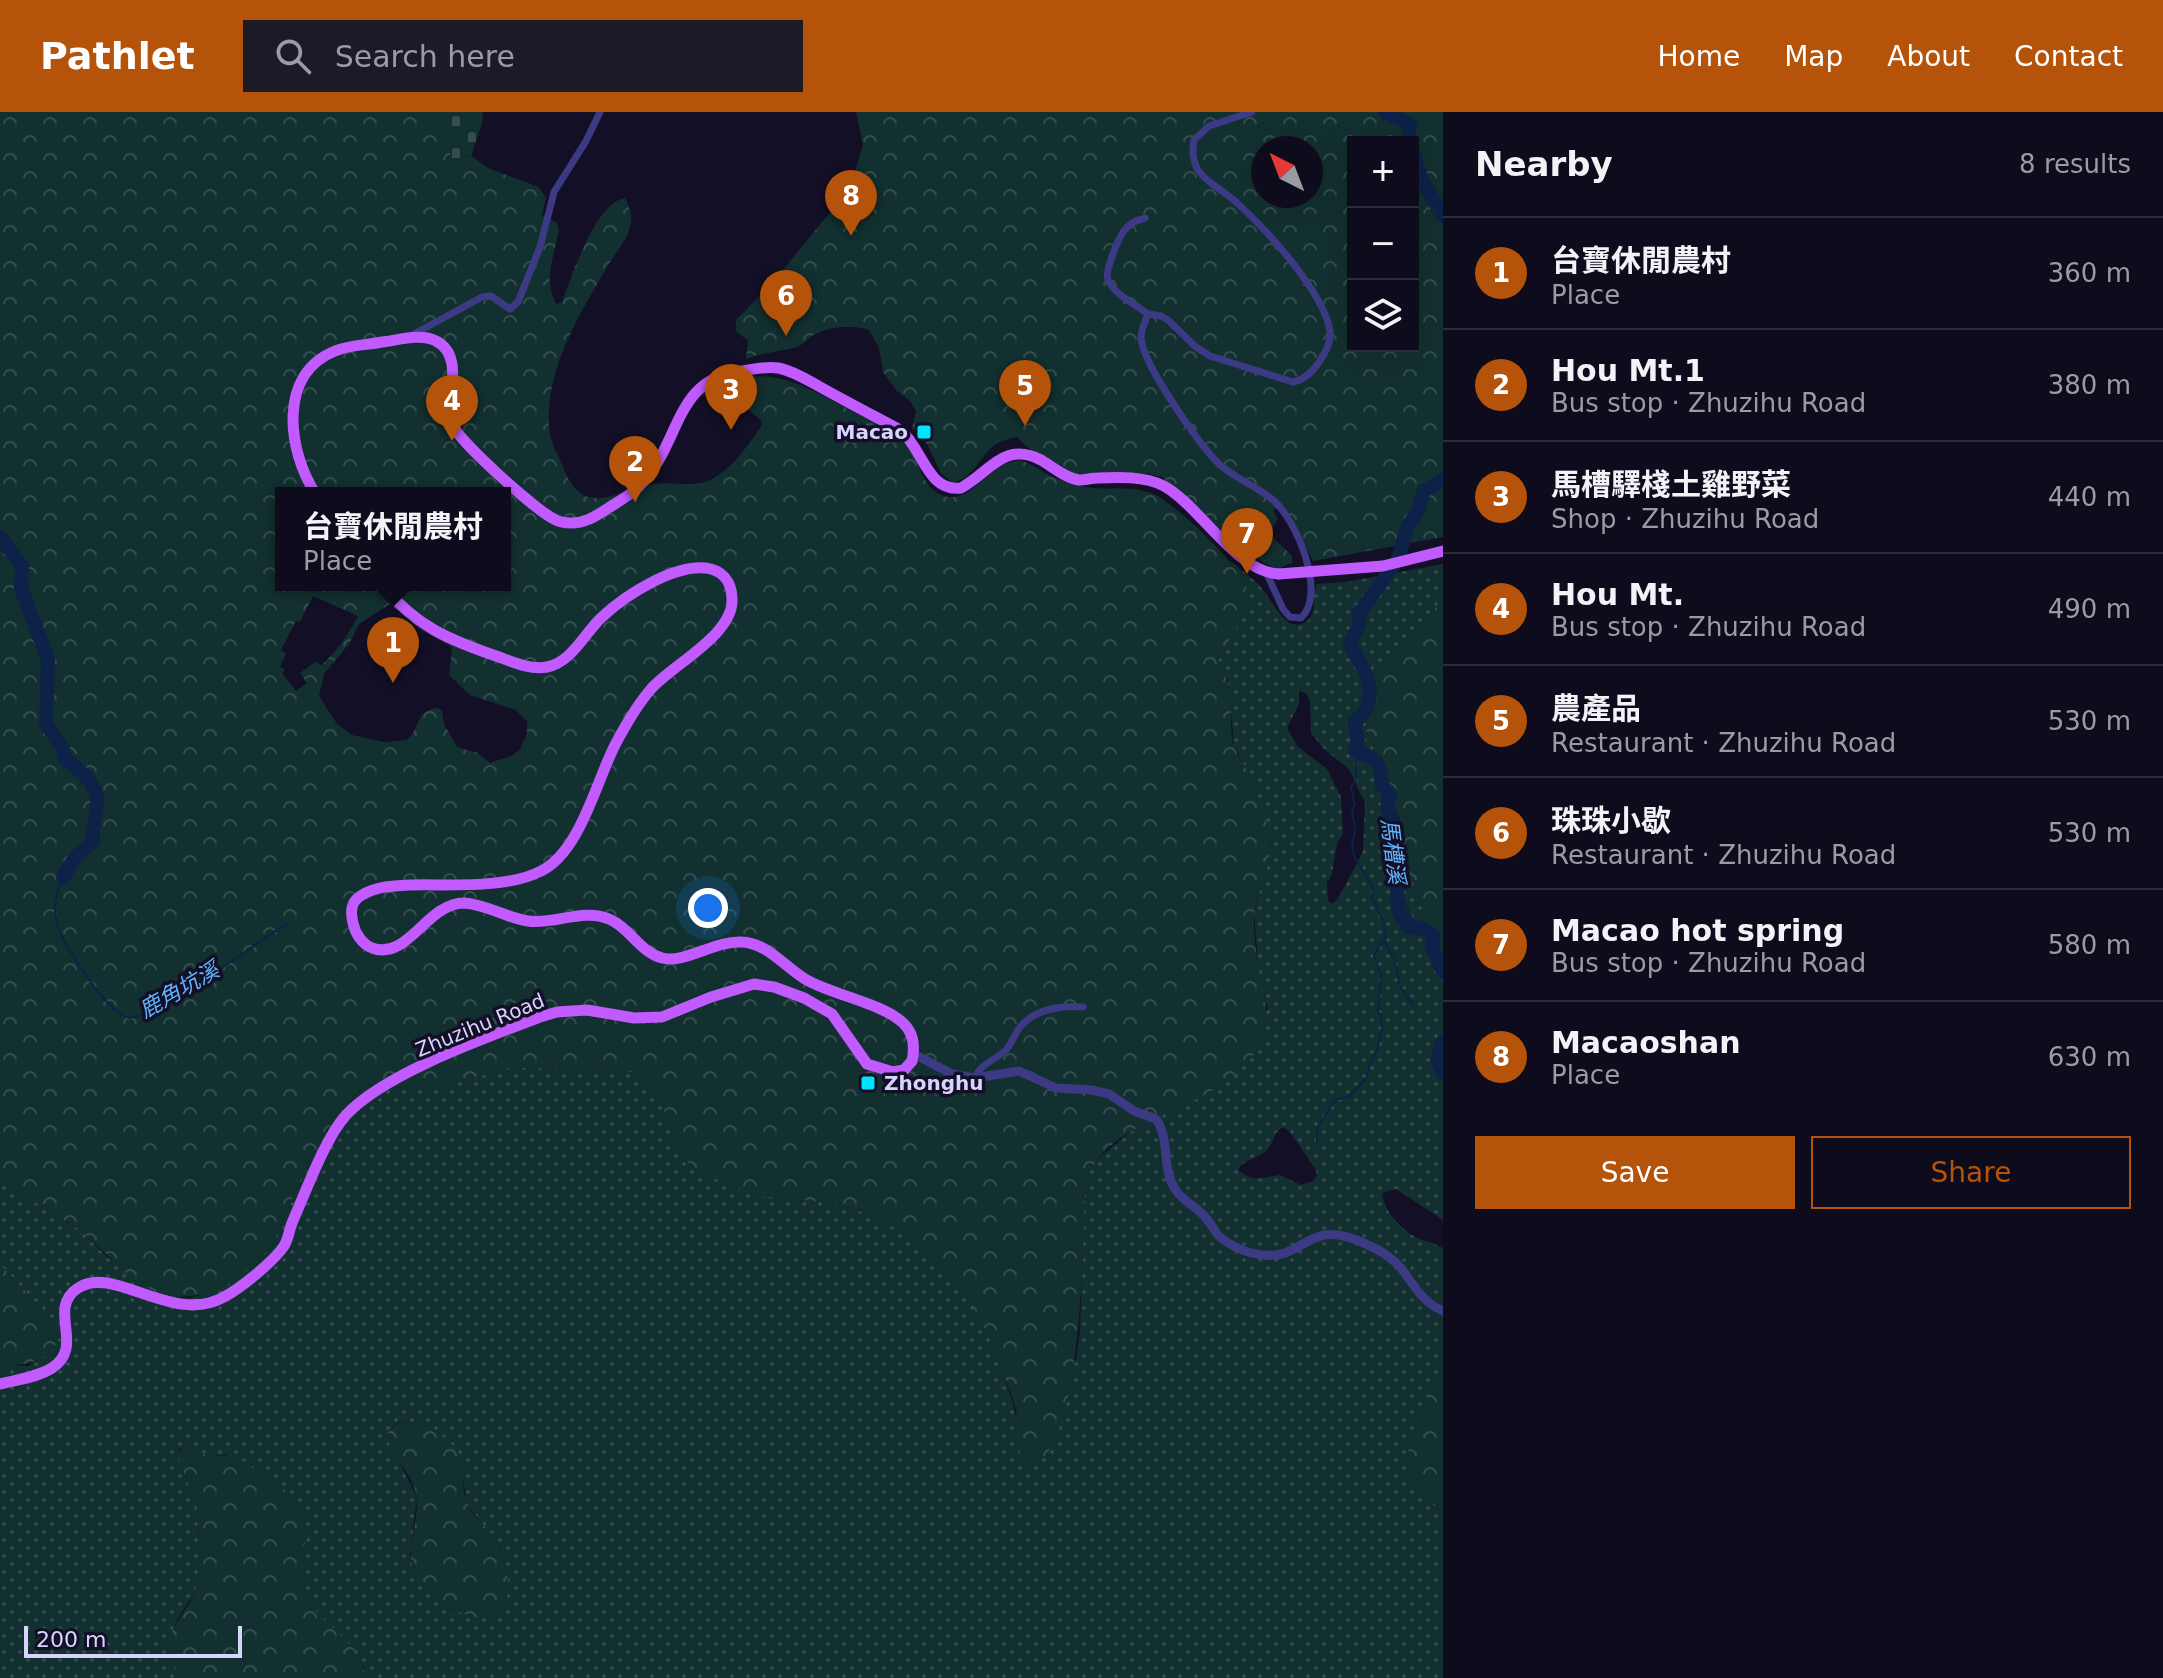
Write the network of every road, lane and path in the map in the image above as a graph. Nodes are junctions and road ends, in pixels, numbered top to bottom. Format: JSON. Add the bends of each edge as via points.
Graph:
{"nodes":[{"id":1,"x":600,"y":112,"type":"edge"},
{"id":2,"x":1252,"y":112,"type":"edge"},
{"id":3,"x":1145,"y":218,"type":"dead end"},
{"id":4,"x":1148,"y":314,"type":"junction"},
{"id":5,"x":407,"y":338,"type":"junction"},
{"id":6,"x":312,"y":487,"type":"edge"},
{"id":7,"x":1443,"y":551,"type":"edge"},
{"id":8,"x":1273,"y":574,"type":"junction"},
{"id":9,"x":388,"y":591,"type":"edge"},
{"id":10,"x":1083,"y":1007,"type":"dead end"},
{"id":11,"x":914,"y":1054,"type":"junction"},
{"id":12,"x":975,"y":1078,"type":"junction"},
{"id":13,"x":1443,"y":1311,"type":"edge"},
{"id":14,"x":0,"y":1384,"type":"edge"}],
"edges":[{"from":1,"to":5,"type":"street","via":[[554,192],[518,302],[510,309],[491,296],[482,297]]},
{"from":2,"to":4,"type":"street","via":[[1209,126],[1194,140],[1194,158],[1199,171],[1265,231],[1312,291],[1330,331],[1326,352],[1302,380],[1285,381],[1210,356],[1168,320]]},
{"from":3,"to":4,"type":"street","via":[[1123,232],[1106,269],[1113,288]]},
{"from":4,"to":8,"type":"street","via":[[1142,347],[1166,395],[1218,463],[1273,500],[1291,523],[1310,581],[1308,612],[1301,618],[1290,617],[1283,609]]},
{"from":5,"to":6,"type":"main road","via":[[336,350],[322,358],[302,383],[291,423]]},
{"from":5,"to":8,"type":"main road","via":[[437,341],[450,357],[450,413],[459,437],[543,511],[564,523],[591,520],[634,492],[698,389],[728,372],[780,368],[902,431],[944,487],[961,488],[1012,454],[1027,454],[1079,480],[1153,482],[1178,497],[1248,561]]},
{"from":7,"to":8,"type":"main road","bridge":true,"via":[[1383,566]]},
{"from":9,"to":11,"type":"main road","via":[[445,638],[535,668],[561,662],[602,616],[688,567],[720,571],[732,602],[720,630],[652,688],[636,709],[573,839],[552,865],[507,881],[380,887],[359,896],[352,906],[359,938],[371,948],[388,950],[440,909],[467,903],[531,922],[597,914],[616,922],[663,959],[744,942],[765,950],[804,979],[901,1021]]},
{"from":10,"to":12,"type":"street","via":[[1047,1009],[1023,1023],[1007,1048]]},
{"from":11,"to":12,"type":"street","via":[[952,1074]]},
{"from":11,"to":14,"type":"main road","name":"Zhuzihu Road","via":[[909,1066],[893,1072],[867,1064],[832,1014],[804,998],[754,984],[662,1017],[587,1010],[540,1017],[367,1095],[344,1117],[283,1247],[235,1290],[190,1305],[159,1301],[114,1285],[79,1287],[65,1307],[66,1355],[44,1372]]},
{"from":12,"to":13,"type":"street","via":[[1019,1071],[1056,1088],[1109,1094],[1156,1119],[1177,1192],[1234,1246],[1270,1255],[1324,1235],[1365,1243],[1383,1253]]}]}
